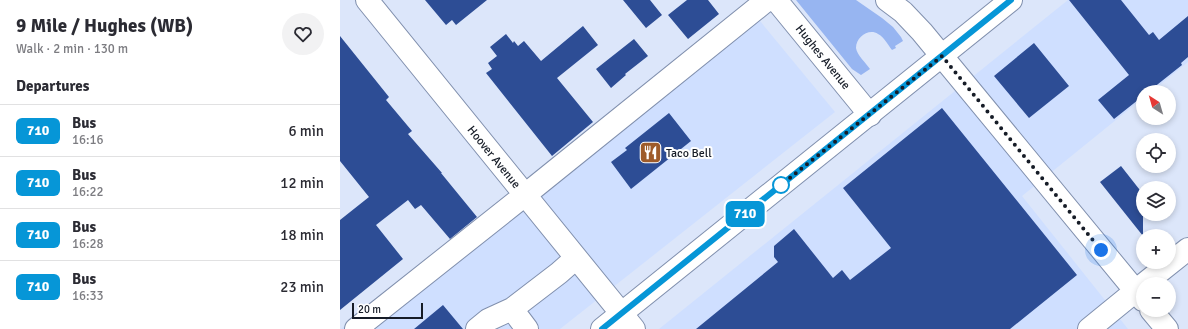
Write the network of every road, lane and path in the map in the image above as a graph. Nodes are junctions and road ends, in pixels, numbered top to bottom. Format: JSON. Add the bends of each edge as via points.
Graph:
{"nodes":[{"id":1,"x":367,"y":0,"type":"edge"},
{"id":2,"x":767,"y":0,"type":"edge"},
{"id":3,"x":776,"y":0,"type":"edge"},
{"id":4,"x":887,"y":0,"type":"edge"},
{"id":5,"x":1011,"y":0,"type":"edge"},
{"id":6,"x":942,"y":56,"type":"junction"},
{"id":7,"x":870,"y":115,"type":"junction"},
{"id":8,"x":525,"y":195,"type":"junction"},
{"id":9,"x":1188,"y":249,"type":"edge"},
{"id":10,"x":576,"y":258,"type":"junction"},
{"id":11,"x":1156,"y":277,"type":"edge"},
{"id":12,"x":1136,"y":284,"type":"edge"},
{"id":13,"x":1136,"y":294,"type":"edge"},
{"id":14,"x":512,"y":310,"type":"junction"},
{"id":15,"x":1157,"y":317,"type":"edge"},
{"id":16,"x":628,"y":321,"type":"edge"},
{"id":17,"x":356,"y":329,"type":"edge"},
{"id":18,"x":477,"y":329,"type":"edge"},
{"id":19,"x":527,"y":329,"type":"edge"},
{"id":20,"x":602,"y":329,"type":"edge"},
{"id":21,"x":1089,"y":329,"type":"edge"},
{"id":22,"x":1167,"y":329,"type":"edge"}],
"edges":[{"from":1,"to":8,"type":"street","name":"Hoover Avenue"},
{"from":2,"to":8,"type":"street"},
{"from":3,"to":7,"type":"street","name":"Hughes Avenue"},
{"from":4,"to":6,"type":"street","via":[[911,20]]},
{"from":5,"to":6,"type":"street"},
{"from":6,"to":7,"type":"street"},
{"from":6,"to":12,"type":"street"},
{"from":7,"to":16,"type":"street"},
{"from":8,"to":10,"type":"street","name":"Hoover Avenue"},
{"from":8,"to":17,"type":"street"},
{"from":9,"to":11,"type":"street"},
{"from":10,"to":14,"type":"street"},
{"from":10,"to":16,"type":"street","name":"Hoover Avenue"},
{"from":13,"to":21,"type":"street"},
{"from":14,"to":18,"type":"street","via":[[488,320]]},
{"from":14,"to":19,"type":"street"},
{"from":15,"to":22,"type":"street"},
{"from":16,"to":20,"type":"street"}]}
